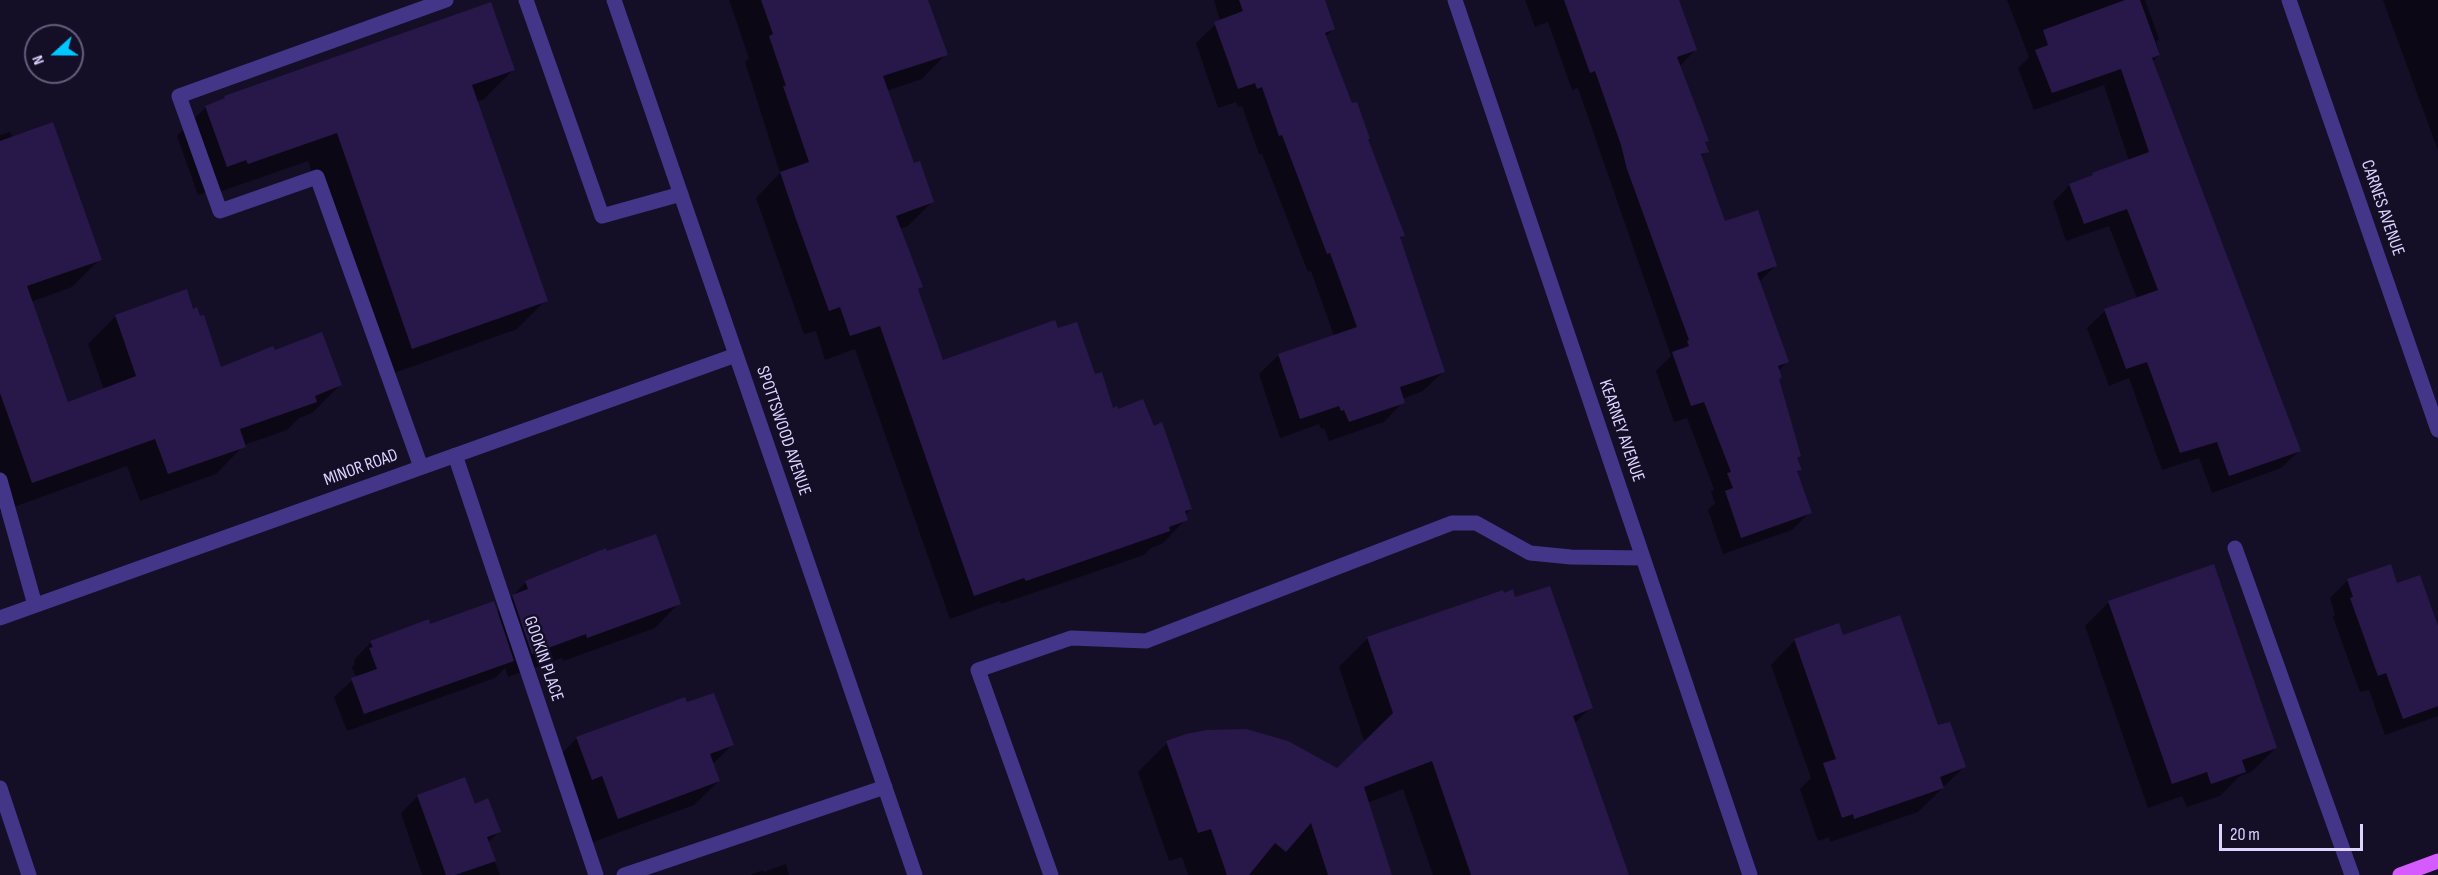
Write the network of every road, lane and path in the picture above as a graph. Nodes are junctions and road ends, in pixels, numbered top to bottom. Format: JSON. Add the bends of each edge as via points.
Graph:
{"nodes":[{"id":1,"x":446,"y":0,"type":"edge"},
{"id":2,"x":526,"y":0,"type":"edge"},
{"id":3,"x":614,"y":0,"type":"edge"},
{"id":4,"x":1455,"y":0,"type":"edge"},
{"id":5,"x":2289,"y":0,"type":"edge"},
{"id":6,"x":681,"y":194,"type":"junction"},
{"id":7,"x":736,"y":355,"type":"junction"},
{"id":8,"x":2438,"y":430,"type":"edge"},
{"id":9,"x":455,"y":455,"type":"junction"},
{"id":10,"x":421,"y":467,"type":"junction"},
{"id":11,"x":0,"y":480,"type":"edge"},
{"id":12,"x":2235,"y":548,"type":"dead end"},
{"id":13,"x":1643,"y":558,"type":"junction"},
{"id":14,"x":35,"y":605,"type":"junction"},
{"id":15,"x":0,"y":618,"type":"edge"},
{"id":16,"x":885,"y":787,"type":"junction"},
{"id":17,"x":0,"y":788,"type":"edge"},
{"id":18,"x":2438,"y":861,"type":"edge"},
{"id":19,"x":29,"y":875,"type":"edge"},
{"id":20,"x":596,"y":875,"type":"edge"},
{"id":21,"x":624,"y":875,"type":"edge"},
{"id":22,"x":915,"y":875,"type":"edge"},
{"id":23,"x":1051,"y":875,"type":"edge"},
{"id":24,"x":1750,"y":875,"type":"edge"},
{"id":25,"x":2352,"y":875,"type":"edge"},
{"id":26,"x":2400,"y":875,"type":"edge"}],
"edges":[{"from":1,"to":10,"type":"street","via":[[179,96],[220,211],[317,177]]},
{"from":2,"to":6,"type":"street","via":[[602,216]]},
{"from":3,"to":6,"type":"street","name":"SPOTTSWOOD AVENUE"},
{"from":4,"to":13,"type":"street","name":"KEARNEY AVENUE"},
{"from":5,"to":8,"type":"street","name":"CARNES AVENUE"},
{"from":6,"to":7,"type":"street","name":"SPOTTSWOOD AVENUE"},
{"from":7,"to":9,"type":"street","name":"MINOR ROAD"},
{"from":7,"to":16,"type":"street","name":"SPOTTSWOOD AVENUE"},
{"from":9,"to":10,"type":"street","name":"MINOR ROAD"},
{"from":9,"to":20,"type":"street","name":"GOOKIN PLACE"},
{"from":10,"to":14,"type":"street","name":"MINOR ROAD"},
{"from":11,"to":14,"type":"street"},
{"from":12,"to":25,"type":"street"},
{"from":13,"to":23,"type":"street","via":[[1530,554],[1476,524],[1452,523],[1146,640],[1071,638],[978,670]]},
{"from":13,"to":24,"type":"street","name":"KEARNEY AVENUE"},
{"from":14,"to":15,"type":"street","name":"MINOR ROAD"},
{"from":16,"to":21,"type":"street"},
{"from":16,"to":22,"type":"street","name":"SPOTTSWOOD AVENUE"},
{"from":17,"to":19,"type":"street"},
{"from":18,"to":26,"type":"main road"}]}
